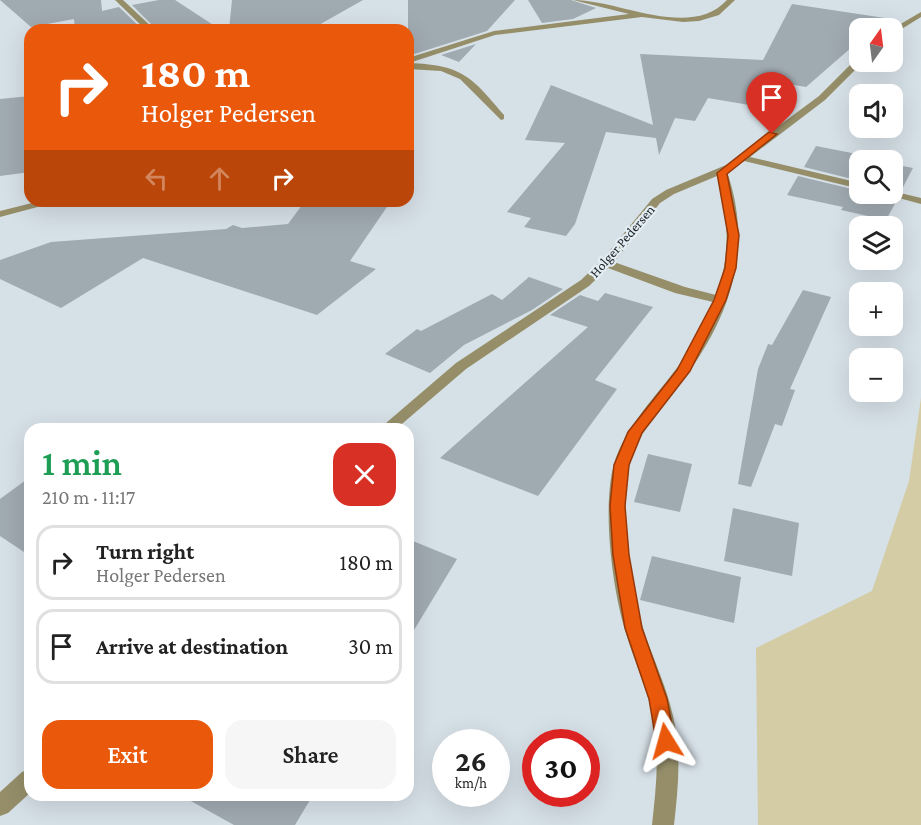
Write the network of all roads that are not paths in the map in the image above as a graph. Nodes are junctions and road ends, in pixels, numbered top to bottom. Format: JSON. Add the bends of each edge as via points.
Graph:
{"nodes":[{"id":1,"x":119,"y":0,"type":"edge"},
{"id":2,"x":577,"y":0,"type":"edge"},
{"id":3,"x":731,"y":0,"type":"edge"},
{"id":4,"x":646,"y":14,"type":"junction"},
{"id":5,"x":921,"y":14,"type":"edge"},
{"id":6,"x":145,"y":24,"type":"edge"},
{"id":7,"x":903,"y":26,"type":"edge"},
{"id":8,"x":414,"y":61,"type":"edge"},
{"id":9,"x":414,"y":64,"type":"edge"},
{"id":10,"x":849,"y":71,"type":"edge"},
{"id":11,"x":501,"y":117,"type":"dead end"},
{"id":12,"x":742,"y":158,"type":"junction"},
{"id":13,"x":722,"y":173,"type":"junction"},
{"id":14,"x":849,"y":183,"type":"edge"},
{"id":15,"x":903,"y":197,"type":"edge"},
{"id":16,"x":921,"y":201,"type":"edge"},
{"id":17,"x":29,"y":207,"type":"edge"},
{"id":18,"x":0,"y":214,"type":"edge"},
{"id":19,"x":606,"y":263,"type":"junction"},
{"id":20,"x":720,"y":300,"type":"junction"},
{"id":21,"x":394,"y":423,"type":"edge"},
{"id":22,"x":24,"y":784,"type":"edge"},
{"id":23,"x":0,"y":806,"type":"edge"},
{"id":24,"x":663,"y":825,"type":"edge"}],
"edges":[{"from":1,"to":6,"type":"street"},
{"from":2,"to":4,"type":"street"},
{"from":3,"to":4,"type":"street","via":[[708,17],[674,19]]},
{"from":4,"to":8,"type":"street","via":[[494,33]]},
{"from":5,"to":7,"type":"street"},
{"from":9,"to":11,"type":"street","via":[[465,76]]},
{"from":10,"to":12,"type":"street","name":"Holger Pedersen","via":[[822,98]]},
{"from":12,"to":13,"type":"street","name":"Holger Pedersen"},
{"from":12,"to":14,"type":"street"},
{"from":13,"to":19,"type":"street","name":"Holger Pedersen","via":[[656,201]]},
{"from":13,"to":20,"type":"street","via":[[734,235],[730,268]]},
{"from":15,"to":16,"type":"street"},
{"from":17,"to":18,"type":"street"},
{"from":19,"to":20,"type":"street"},
{"from":19,"to":21,"type":"street","name":"Holger Pedersen","via":[[557,303],[461,366]]},
{"from":20,"to":24,"type":"street","via":[[683,371],[635,432],[622,465],[618,506],[621,555],[633,628],[664,718],[668,764]]},
{"from":22,"to":23,"type":"street"}]}
